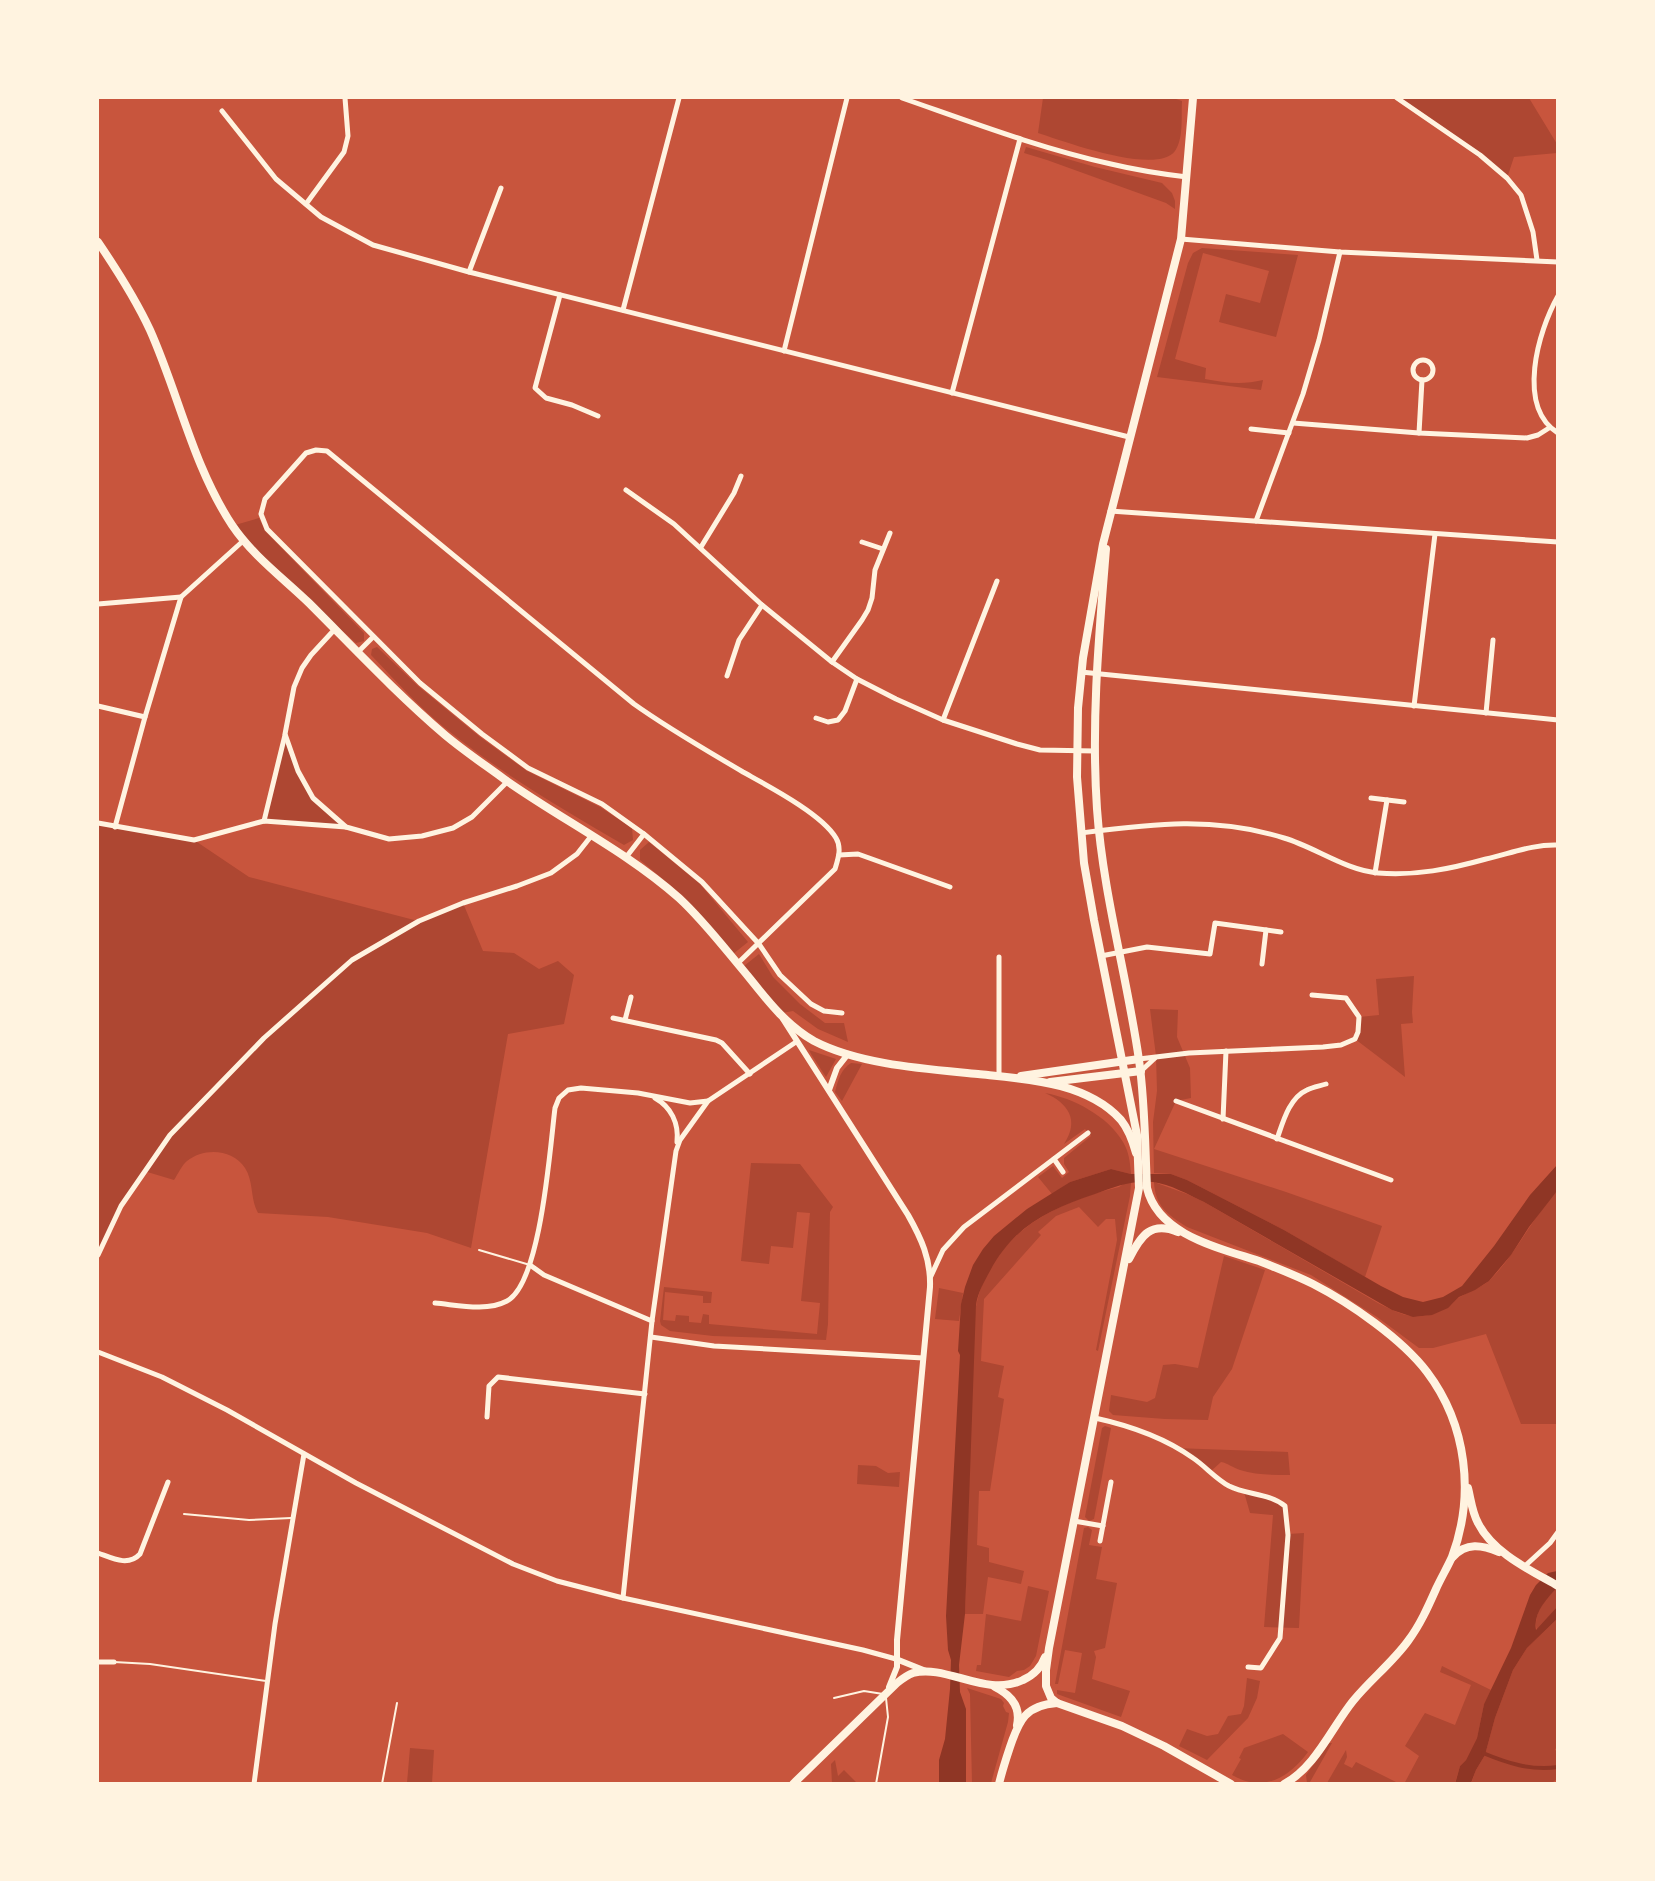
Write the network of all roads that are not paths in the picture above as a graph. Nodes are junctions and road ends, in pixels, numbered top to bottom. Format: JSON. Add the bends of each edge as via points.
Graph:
{"nodes":[{"id":1,"x":345,"y":98,"type":"edge"},
{"id":2,"x":679,"y":98,"type":"edge"},
{"id":3,"x":847,"y":98,"type":"edge"},
{"id":4,"x":902,"y":98,"type":"edge"},
{"id":5,"x":1193,"y":98,"type":"edge"},
{"id":6,"x":1397,"y":98,"type":"edge"},
{"id":7,"x":222,"y":111,"type":"dead end"},
{"id":8,"x":1020,"y":139,"type":"junction"},
{"id":9,"x":1187,"y":177,"type":"junction"},
{"id":10,"x":501,"y":188,"type":"dead end"},
{"id":11,"x":306,"y":204,"type":"junction"},
{"id":12,"x":1181,"y":239,"type":"junction"},
{"id":13,"x":98,"y":242,"type":"edge"},
{"id":14,"x":1340,"y":252,"type":"junction"},
{"id":15,"x":1538,"y":260,"type":"junction"},
{"id":16,"x":1557,"y":262,"type":"edge"},
{"id":17,"x":469,"y":272,"type":"junction"},
{"id":18,"x":560,"y":295,"type":"junction"},
{"id":19,"x":1557,"y":296,"type":"edge"},
{"id":20,"x":623,"y":310,"type":"junction"},
{"id":21,"x":784,"y":351,"type":"junction"},
{"id":22,"x":1422,"y":380,"type":"dead end"},
{"id":23,"x":952,"y":393,"type":"junction"},
{"id":24,"x":598,"y":416,"type":"dead end"},
{"id":25,"x":1293,"y":423,"type":"junction"},
{"id":26,"x":1550,"y":428,"type":"junction"},
{"id":27,"x":1251,"y":429,"type":"dead end"},
{"id":28,"x":1289,"y":433,"type":"junction"},
{"id":29,"x":1419,"y":433,"type":"junction"},
{"id":30,"x":1557,"y":434,"type":"edge"},
{"id":31,"x":1129,"y":437,"type":"junction"},
{"id":32,"x":741,"y":476,"type":"dead end"},
{"id":33,"x":626,"y":490,"type":"dead end"},
{"id":34,"x":1110,"y":511,"type":"junction"},
{"id":35,"x":1256,"y":521,"type":"junction"},
{"id":36,"x":890,"y":533,"type":"dead end"},
{"id":37,"x":1435,"y":534,"type":"junction"},
{"id":38,"x":243,"y":541,"type":"junction"},
{"id":39,"x":862,"y":542,"type":"dead end"},
{"id":40,"x":1557,"y":542,"type":"edge"},
{"id":41,"x":701,"y":547,"type":"junction"},
{"id":42,"x":884,"y":549,"type":"junction"},
{"id":43,"x":997,"y":581,"type":"dead end"},
{"id":44,"x":181,"y":597,"type":"junction"},
{"id":45,"x":98,"y":604,"type":"edge"},
{"id":46,"x":762,"y":605,"type":"junction"},
{"id":47,"x":335,"y":629,"type":"junction"},
{"id":48,"x":373,"y":637,"type":"junction"},
{"id":49,"x":1493,"y":640,"type":"dead end"},
{"id":50,"x":357,"y":652,"type":"junction"},
{"id":51,"x":832,"y":663,"type":"junction"},
{"id":52,"x":1081,"y":672,"type":"junction"},
{"id":53,"x":1096,"y":674,"type":"junction"},
{"id":54,"x":727,"y":676,"type":"dead end"},
{"id":55,"x":857,"y":679,"type":"junction"},
{"id":56,"x":98,"y":706,"type":"edge"},
{"id":57,"x":1414,"y":706,"type":"junction"},
{"id":58,"x":1485,"y":713,"type":"junction"},
{"id":59,"x":145,"y":717,"type":"junction"},
{"id":60,"x":816,"y":718,"type":"dead end"},
{"id":61,"x":943,"y":720,"type":"junction"},
{"id":62,"x":1557,"y":720,"type":"edge"},
{"id":63,"x":285,"y":734,"type":"junction"},
{"id":64,"x":1095,"y":751,"type":"junction"},
{"id":65,"x":1077,"y":752,"type":"junction"},
{"id":66,"x":507,"y":781,"type":"junction"},
{"id":67,"x":1371,"y":798,"type":"dead end"},
{"id":68,"x":1387,"y":800,"type":"junction"},
{"id":69,"x":1404,"y":802,"type":"dead end"},
{"id":70,"x":264,"y":821,"type":"junction"},
{"id":71,"x":98,"y":824,"type":"edge"},
{"id":72,"x":116,"y":826,"type":"junction"},
{"id":73,"x":346,"y":827,"type":"junction"},
{"id":74,"x":1099,"y":831,"type":"junction"},
{"id":75,"x":1081,"y":833,"type":"junction"},
{"id":76,"x":644,"y":834,"type":"junction"},
{"id":77,"x":592,"y":835,"type":"junction"},
{"id":78,"x":1557,"y":845,"type":"edge"},
{"id":79,"x":839,"y":855,"type":"junction"},
{"id":80,"x":627,"y":856,"type":"junction"},
{"id":81,"x":1375,"y":873,"type":"junction"},
{"id":82,"x":950,"y":887,"type":"dead end"},
{"id":83,"x":1266,"y":930,"type":"junction"},
{"id":84,"x":1281,"y":932,"type":"dead end"},
{"id":85,"x":759,"y":944,"type":"junction"},
{"id":86,"x":1119,"y":952,"type":"junction"},
{"id":87,"x":1101,"y":956,"type":"junction"},
{"id":88,"x":999,"y":957,"type":"dead end"},
{"id":89,"x":737,"y":963,"type":"junction"},
{"id":90,"x":1262,"y":964,"type":"dead end"},
{"id":91,"x":1312,"y":995,"type":"dead end"},
{"id":92,"x":631,"y":998,"type":"dead end"},
{"id":93,"x":842,"y":1012,"type":"dead end"},
{"id":94,"x":781,"y":1016,"type":"junction"},
{"id":95,"x":613,"y":1018,"type":"dead end"},
{"id":96,"x":626,"y":1020,"type":"junction"},
{"id":97,"x":796,"y":1042,"type":"junction"},
{"id":98,"x":1226,"y":1051,"type":"junction"},
{"id":99,"x":848,"y":1054,"type":"junction"},
{"id":100,"x":1156,"y":1056,"type":"junction"},
{"id":101,"x":1139,"y":1059,"type":"junction"},
{"id":102,"x":1122,"y":1061,"type":"junction"},
{"id":103,"x":1141,"y":1071,"type":"junction"},
{"id":104,"x":1124,"y":1073,"type":"junction"},
{"id":105,"x":750,"y":1074,"type":"junction"},
{"id":106,"x":999,"y":1076,"type":"junction"},
{"id":107,"x":1044,"y":1083,"type":"junction"},
{"id":108,"x":1326,"y":1084,"type":"dead end"},
{"id":109,"x":828,"y":1090,"type":"junction"},
{"id":110,"x":651,"y":1095,"type":"junction"},
{"id":111,"x":708,"y":1101,"type":"junction"},
{"id":112,"x":1176,"y":1101,"type":"dead end"},
{"id":113,"x":1223,"y":1119,"type":"junction"},
{"id":114,"x":1088,"y":1133,"type":"dead end"},
{"id":115,"x":1277,"y":1139,"type":"junction"},
{"id":116,"x":676,"y":1151,"type":"junction"},
{"id":117,"x":1054,"y":1159,"type":"junction"},
{"id":118,"x":1141,"y":1169,"type":"junction"},
{"id":119,"x":1064,"y":1172,"type":"dead end"},
{"id":120,"x":1391,"y":1180,"type":"dead end"},
{"id":121,"x":1143,"y":1188,"type":"junction"},
{"id":122,"x":1191,"y":1237,"type":"junction"},
{"id":123,"x":479,"y":1250,"type":"dead end"},
{"id":124,"x":98,"y":1255,"type":"edge"},
{"id":125,"x":530,"y":1265,"type":"junction"},
{"id":126,"x":1125,"y":1267,"type":"junction"},
{"id":127,"x":931,"y":1276,"type":"junction"},
{"id":128,"x":435,"y":1303,"type":"dead end"},
{"id":129,"x":652,"y":1321,"type":"junction"},
{"id":130,"x":651,"y":1336,"type":"junction"},
{"id":131,"x":98,"y":1352,"type":"edge"},
{"id":132,"x":922,"y":1358,"type":"junction"},
{"id":133,"x":645,"y":1394,"type":"junction"},
{"id":134,"x":487,"y":1417,"type":"dead end"},
{"id":135,"x":1095,"y":1418,"type":"junction"},
{"id":136,"x":304,"y":1454,"type":"junction"},
{"id":137,"x":1464,"y":1464,"type":"junction"},
{"id":138,"x":168,"y":1482,"type":"dead end"},
{"id":139,"x":1111,"y":1482,"type":"dead end"},
{"id":140,"x":184,"y":1514,"type":"dead end"},
{"id":141,"x":294,"y":1518,"type":"junction"},
{"id":142,"x":1074,"y":1521,"type":"junction"},
{"id":143,"x":1103,"y":1526,"type":"junction"},
{"id":144,"x":1557,"y":1532,"type":"edge"},
{"id":145,"x":1100,"y":1541,"type":"dead end"},
{"id":146,"x":98,"y":1553,"type":"edge"},
{"id":147,"x":1514,"y":1559,"type":"junction"},
{"id":148,"x":1525,"y":1566,"type":"junction"},
{"id":149,"x":1447,"y":1568,"type":"junction"},
{"id":150,"x":1557,"y":1586,"type":"edge"},
{"id":151,"x":623,"y":1598,"type":"junction"},
{"id":152,"x":1049,"y":1648,"type":"junction"},
{"id":153,"x":896,"y":1659,"type":"junction"},
{"id":154,"x":98,"y":1662,"type":"edge"},
{"id":155,"x":114,"y":1662,"type":"joint"},
{"id":156,"x":1248,"y":1667,"type":"dead end"},
{"id":157,"x":933,"y":1673,"type":"junction"},
{"id":158,"x":268,"y":1682,"type":"junction"},
{"id":159,"x":992,"y":1685,"type":"junction"},
{"id":160,"x":885,"y":1694,"type":"junction"},
{"id":161,"x":834,"y":1698,"type":"dead end"},
{"id":162,"x":397,"y":1703,"type":"dead end"},
{"id":163,"x":1057,"y":1703,"type":"junction"},
{"id":164,"x":1017,"y":1725,"type":"junction"},
{"id":165,"x":1296,"y":1781,"type":"edge"},
{"id":166,"x":1228,"y":1783,"type":"edge"},
{"id":167,"x":254,"y":1784,"type":"edge"},
{"id":168,"x":382,"y":1784,"type":"edge"},
{"id":169,"x":793,"y":1784,"type":"edge"},
{"id":170,"x":876,"y":1784,"type":"edge"},
{"id":171,"x":999,"y":1784,"type":"edge"},
{"id":172,"x":1284,"y":1784,"type":"edge"}],
"edges":[{"from":1,"to":11,"type":"street","via":[[348,136],[344,152]]},
{"from":2,"to":20,"type":"street"},
{"from":3,"to":21,"type":"street"},
{"from":4,"to":8,"type":"street"},
{"from":5,"to":9,"type":"main road"},
{"from":6,"to":15,"type":"street","via":[[1507,178],[1521,195]]},
{"from":7,"to":11,"type":"street","via":[[276,179]]},
{"from":8,"to":9,"type":"street","via":[[1109,164]]},
{"from":8,"to":23,"type":"street"},
{"from":9,"to":12,"type":"main road"},
{"from":10,"to":17,"type":"street"},
{"from":11,"to":17,"type":"street","via":[[321,217],[373,245]]},
{"from":12,"to":14,"type":"street"},
{"from":12,"to":31,"type":"main road"},
{"from":13,"to":38,"type":"main road","via":[[149,329],[207,482]]},
{"from":14,"to":15,"type":"street"},
{"from":14,"to":25,"type":"street","via":[[1320,340]]},
{"from":15,"to":16,"type":"street"},
{"from":17,"to":18,"type":"street"},
{"from":18,"to":20,"type":"street"},
{"from":18,"to":24,"type":"street","via":[[535,388],[546,398]]},
{"from":19,"to":26,"type":"street","via":[[1541,332],[1535,358],[1534,384],[1539,409]]},
{"from":20,"to":21,"type":"street"},
{"from":21,"to":23,"type":"street"},
{"from":22,"to":29,"type":"street"},
{"from":23,"to":31,"type":"street"},
{"from":25,"to":28,"type":"street"},
{"from":25,"to":29,"type":"street"},
{"from":26,"to":29,"type":"street","via":[[1527,438]]},
{"from":26,"to":30,"type":"street"},
{"from":27,"to":28,"type":"street"},
{"from":28,"to":35,"type":"street"},
{"from":31,"to":34,"type":"main road"},
{"from":32,"to":41,"type":"street"},
{"from":33,"to":41,"type":"street"},
{"from":34,"to":35,"type":"street"},
{"from":34,"to":52,"type":"main road"},
{"from":34,"to":53,"type":"main road"},
{"from":35,"to":37,"type":"street"},
{"from":36,"to":42,"type":"street"},
{"from":37,"to":40,"type":"street"},
{"from":37,"to":57,"type":"street"},
{"from":38,"to":44,"type":"street"},
{"from":38,"to":47,"type":"main road"},
{"from":39,"to":42,"type":"street"},
{"from":41,"to":46,"type":"street"},
{"from":42,"to":51,"type":"street","via":[[873,578],[868,610]]},
{"from":43,"to":61,"type":"street"},
{"from":44,"to":45,"type":"street"},
{"from":44,"to":59,"type":"street"},
{"from":46,"to":51,"type":"street"},
{"from":46,"to":54,"type":"street","via":[[739,640]]},
{"from":47,"to":50,"type":"main road"},
{"from":47,"to":63,"type":"street","via":[[302,668]]},
{"from":48,"to":50,"type":"street"},
{"from":48,"to":76,"type":"street","via":[[420,683],[528,768],[602,804]]},
{"from":48,"to":79,"type":"street","via":[[267,529],[261,514],[265,499],[306,453],[327,452],[634,704],[795,802],[830,829],[838,840]]},
{"from":49,"to":58,"type":"street"},
{"from":50,"to":66,"type":"main road","via":[[448,738]]},
{"from":51,"to":55,"type":"street"},
{"from":52,"to":53,"type":"street"},
{"from":52,"to":65,"type":"main road"},
{"from":53,"to":57,"type":"street"},
{"from":53,"to":64,"type":"main road"},
{"from":55,"to":60,"type":"street","via":[[838,720]]},
{"from":55,"to":61,"type":"street"},
{"from":56,"to":59,"type":"street"},
{"from":57,"to":58,"type":"street"},
{"from":58,"to":62,"type":"street"},
{"from":59,"to":72,"type":"street"},
{"from":61,"to":65,"type":"street","via":[[1040,750]]},
{"from":63,"to":70,"type":"street"},
{"from":63,"to":73,"type":"street","via":[[313,798]]},
{"from":64,"to":65,"type":"street"},
{"from":64,"to":74,"type":"main road"},
{"from":65,"to":75,"type":"main road"},
{"from":66,"to":73,"type":"street","via":[[472,817],[453,828],[389,839]]},
{"from":66,"to":77,"type":"main road"},
{"from":67,"to":68,"type":"street"},
{"from":68,"to":69,"type":"street"},
{"from":68,"to":81,"type":"street"},
{"from":70,"to":72,"type":"street","via":[[194,840]]},
{"from":70,"to":73,"type":"street"},
{"from":71,"to":72,"type":"street"},
{"from":74,"to":75,"type":"street"},
{"from":74,"to":81,"type":"street","via":[[1171,823],[1247,827]]},
{"from":74,"to":86,"type":"main road"},
{"from":75,"to":87,"type":"main road"},
{"from":76,"to":80,"type":"street"},
{"from":76,"to":85,"type":"street","via":[[702,882]]},
{"from":77,"to":80,"type":"main road"},
{"from":77,"to":124,"type":"street","via":[[577,854],[551,873],[419,921],[352,960],[264,1038],[170,1135],[121,1206]]},
{"from":78,"to":81,"type":"street","via":[[1417,874]]},
{"from":79,"to":82,"type":"street","via":[[858,854]]},
{"from":79,"to":85,"type":"street","via":[[835,869]]},
{"from":80,"to":89,"type":"main road","via":[[679,898]]},
{"from":83,"to":84,"type":"street"},
{"from":83,"to":86,"type":"street","via":[[1215,923],[1210,954],[1147,947]]},
{"from":83,"to":90,"type":"street"},
{"from":85,"to":89,"type":"street"},
{"from":85,"to":93,"type":"street","via":[[780,975],[811,1004],[824,1011]]},
{"from":86,"to":87,"type":"street"},
{"from":86,"to":101,"type":"main road"},
{"from":87,"to":102,"type":"main road"},
{"from":88,"to":106,"type":"street"},
{"from":89,"to":94,"type":"main road"},
{"from":91,"to":98,"type":"street","via":[[1346,998],[1359,1017],[1355,1039],[1341,1045]]},
{"from":92,"to":96,"type":"street"},
{"from":94,"to":97,"type":"street"},
{"from":94,"to":99,"type":"main road","via":[[810,1038]]},
{"from":95,"to":96,"type":"street"},
{"from":96,"to":105,"type":"street","via":[[723,1043]]},
{"from":97,"to":105,"type":"street"},
{"from":97,"to":109,"type":"street"},
{"from":98,"to":100,"type":"street"},
{"from":98,"to":113,"type":"street"},
{"from":99,"to":106,"type":"main road","via":[[892,1064]]},
{"from":99,"to":109,"type":"street"},
{"from":100,"to":101,"type":"street"},
{"from":100,"to":103,"type":"street"},
{"from":101,"to":102,"type":"main road"},
{"from":101,"to":103,"type":"main road"},
{"from":102,"to":104,"type":"main road"},
{"from":102,"to":106,"type":"main road"},
{"from":103,"to":104,"type":"main road"},
{"from":103,"to":118,"type":"main road"},
{"from":104,"to":107,"type":"main road"},
{"from":104,"to":118,"type":"main road"},
{"from":105,"to":111,"type":"street"},
{"from":106,"to":107,"type":"main road"},
{"from":107,"to":118,"type":"main road","via":[[1077,1092],[1117,1116],[1129,1133]]},
{"from":108,"to":115,"type":"street","via":[[1305,1090],[1295,1100]]},
{"from":109,"to":127,"type":"street","via":[[918,1232]]},
{"from":110,"to":111,"type":"street","via":[[690,1103]]},
{"from":110,"to":116,"type":"street","via":[[673,1116],[678,1135]]},
{"from":110,"to":125,"type":"street","via":[[581,1088],[568,1090],[559,1098]]},
{"from":111,"to":116,"type":"street"},
{"from":112,"to":113,"type":"street"},
{"from":113,"to":115,"type":"street"},
{"from":114,"to":117,"type":"street"},
{"from":115,"to":120,"type":"street"},
{"from":116,"to":129,"type":"street"},
{"from":117,"to":119,"type":"street"},
{"from":117,"to":127,"type":"street","via":[[955,1236],[943,1250]]},
{"from":118,"to":121,"type":"main road"},
{"from":121,"to":122,"type":"main road","via":[[1159,1212]]},
{"from":121,"to":126,"type":"main road"},
{"from":122,"to":126,"type":"main road","via":[[1169,1228],[1153,1229],[1137,1244]]},
{"from":122,"to":137,"type":"main road","via":[[1315,1285],[1395,1340],[1419,1362],[1438,1388],[1453,1419]]},
{"from":123,"to":125,"type":"lane"},
{"from":125,"to":128,"type":"street","via":[[523,1284],[510,1300],[484,1307]]},
{"from":125,"to":129,"type":"street","via":[[543,1275]]},
{"from":126,"to":135,"type":"main road"},
{"from":127,"to":132,"type":"street"},
{"from":129,"to":130,"type":"street"},
{"from":130,"to":132,"type":"street","via":[[714,1346]]},
{"from":130,"to":133,"type":"street"},
{"from":131,"to":136,"type":"street","via":[[162,1377]]},
{"from":132,"to":153,"type":"street"},
{"from":133,"to":134,"type":"street","via":[[498,1377],[489,1386]]},
{"from":133,"to":151,"type":"street"},
{"from":135,"to":142,"type":"main road"},
{"from":135,"to":156,"type":"street","via":[[1170,1445],[1227,1485],[1277,1499],[1285,1506],[1288,1534],[1280,1638],[1262,1668]]},
{"from":136,"to":141,"type":"street"},
{"from":136,"to":151,"type":"street","via":[[513,1564],[557,1581]]},
{"from":137,"to":147,"type":"main road","via":[[1478,1524],[1488,1539]]},
{"from":137,"to":149,"type":"main road","via":[[1465,1493]]},
{"from":138,"to":146,"type":"street","via":[[140,1554],[129,1561],[119,1561]]},
{"from":139,"to":143,"type":"street"},
{"from":140,"to":141,"type":"lane","via":[[249,1520]]},
{"from":141,"to":158,"type":"street"},
{"from":142,"to":143,"type":"street"},
{"from":142,"to":152,"type":"main road"},
{"from":143,"to":145,"type":"street"},
{"from":144,"to":148,"type":"street"},
{"from":147,"to":148,"type":"main road"},
{"from":147,"to":149,"type":"main road","via":[[1474,1546],[1459,1551]]},
{"from":148,"to":150,"type":"main road"},
{"from":149,"to":165,"type":"main road","via":[[1409,1641],[1365,1687]]},
{"from":151,"to":153,"type":"street"},
{"from":152,"to":159,"type":"main road","via":[[1032,1676],[1012,1684]]},
{"from":152,"to":163,"type":"main road","via":[[1046,1686]]},
{"from":153,"to":157,"type":"street"},
{"from":153,"to":160,"type":"street","via":[[896,1674]]},
{"from":154,"to":155,"type":"street"},
{"from":155,"to":158,"type":"lane"},
{"from":157,"to":159,"type":"main road"},
{"from":157,"to":160,"type":"main road","via":[[907,1675]]},
{"from":158,"to":167,"type":"street"},
{"from":159,"to":164,"type":"main road","via":[[1015,1704]]},
{"from":160,"to":161,"type":"lane","via":[[864,1691]]},
{"from":160,"to":169,"type":"main road"},
{"from":160,"to":170,"type":"lane","via":[[888,1717]]},
{"from":162,"to":168,"type":"lane"},
{"from":163,"to":164,"type":"main road","via":[[1037,1706]]},
{"from":163,"to":166,"type":"main road","via":[[1122,1726]]},
{"from":164,"to":171,"type":"main road"},
{"from":165,"to":172,"type":"main road"}]}
